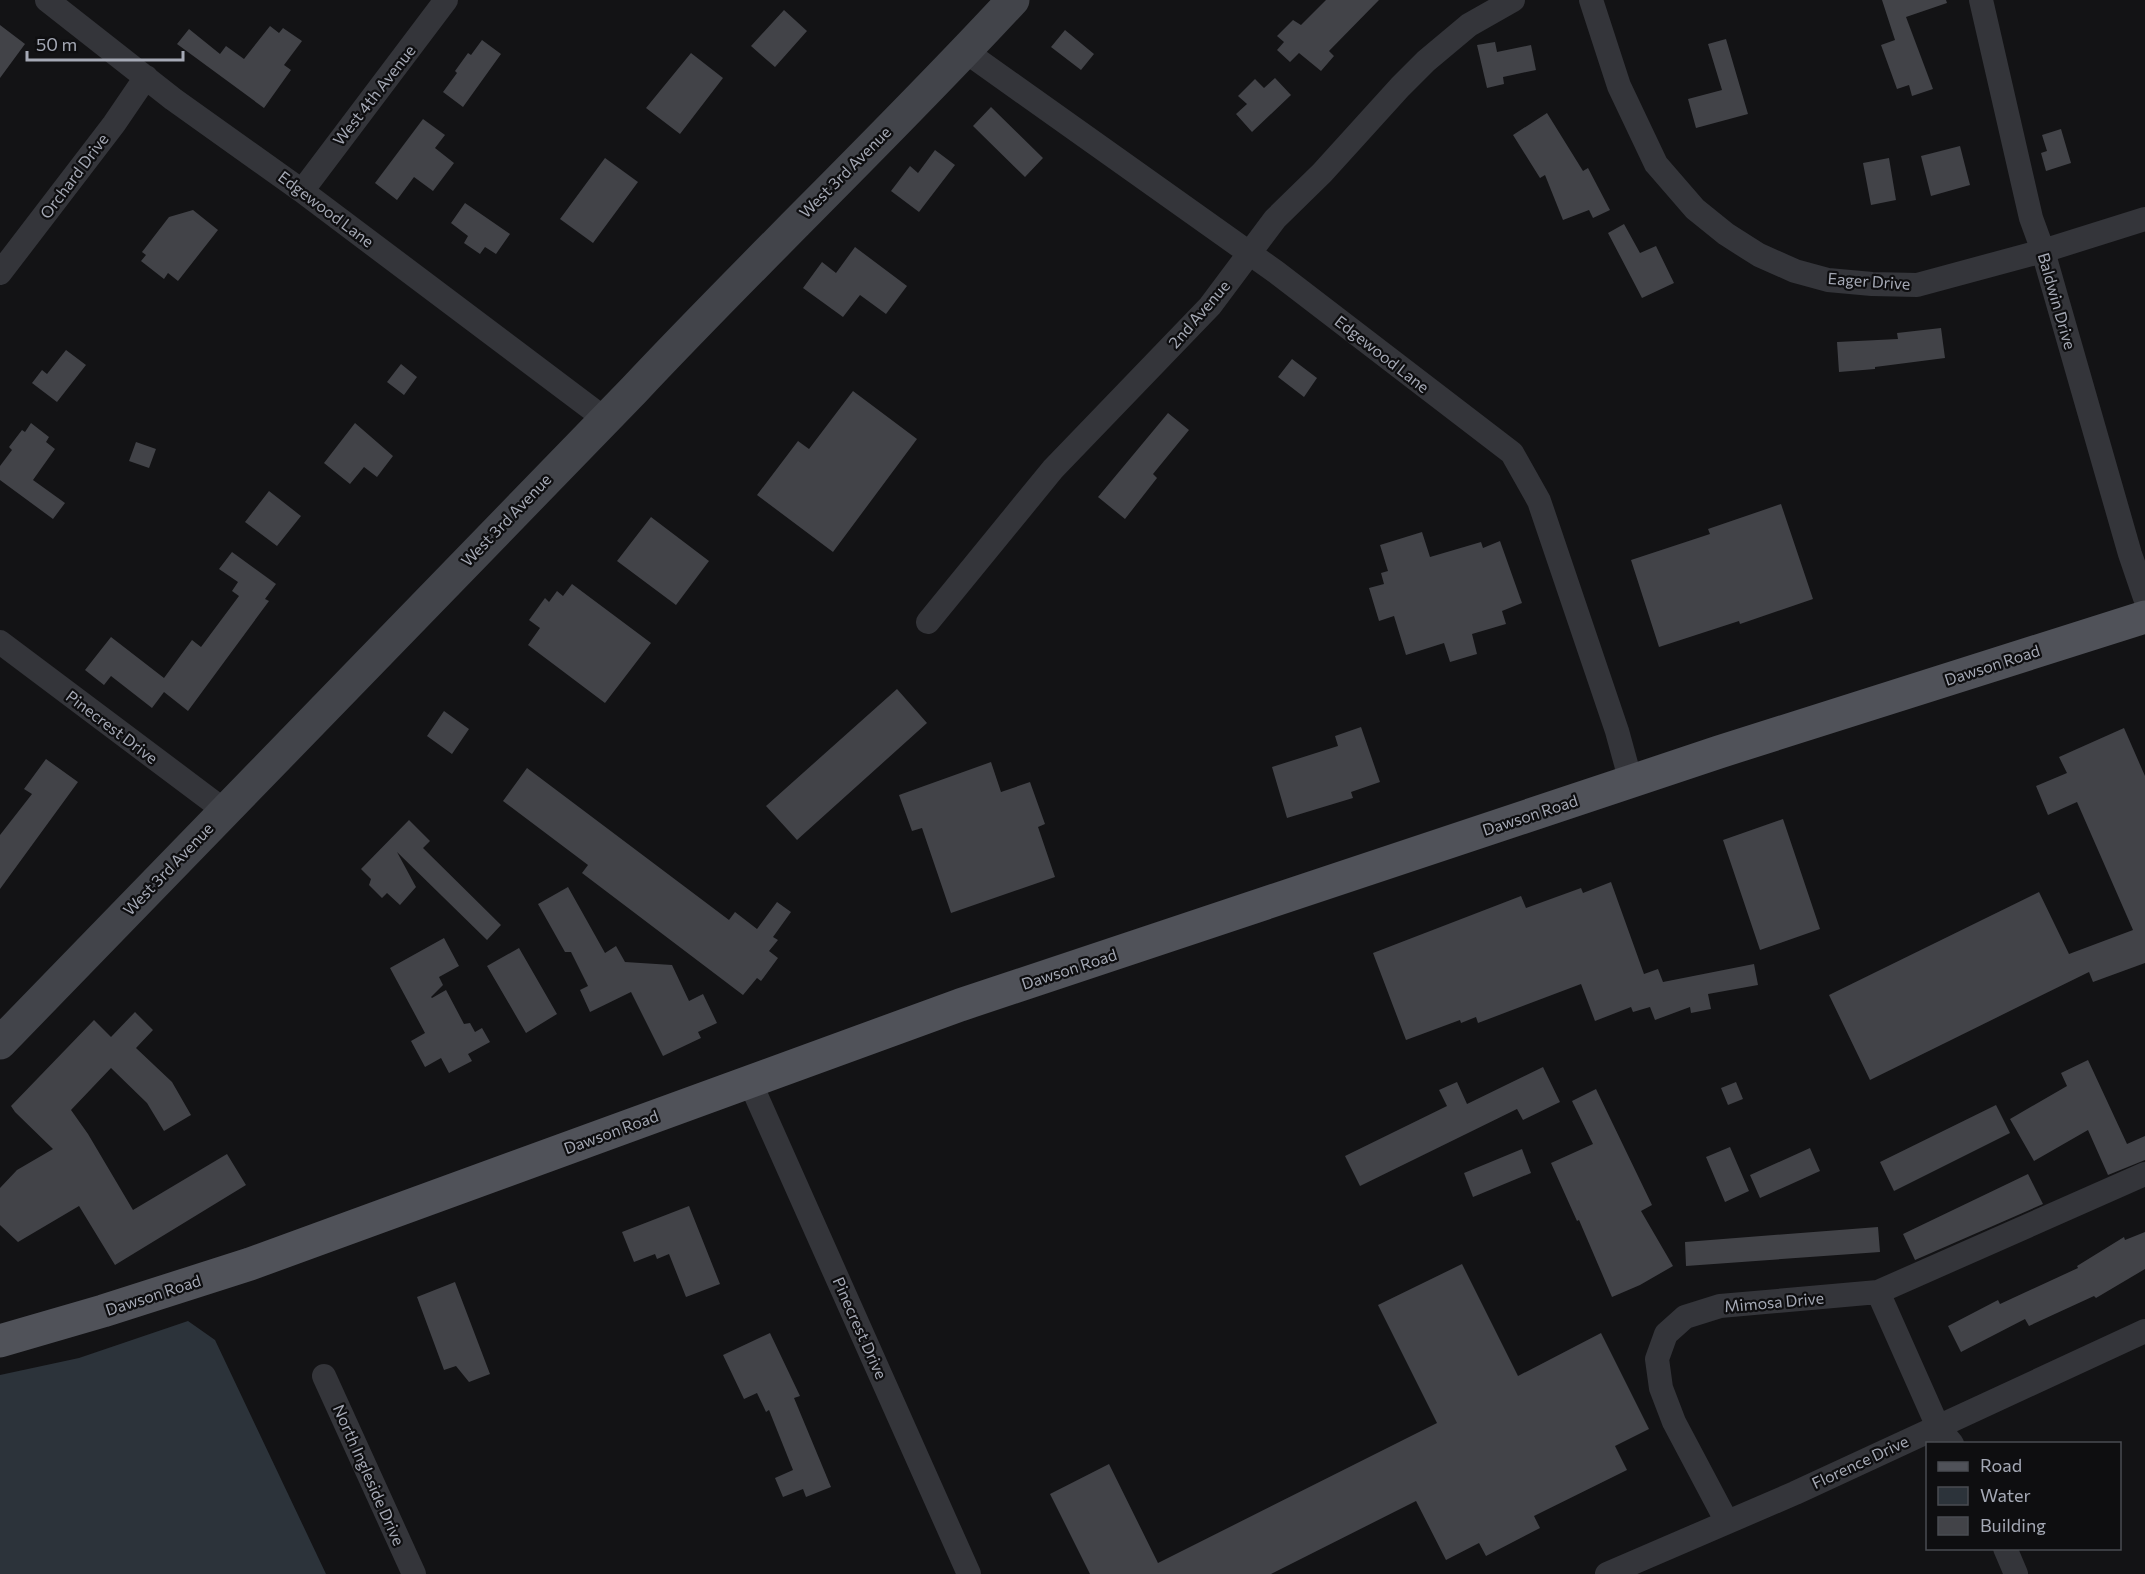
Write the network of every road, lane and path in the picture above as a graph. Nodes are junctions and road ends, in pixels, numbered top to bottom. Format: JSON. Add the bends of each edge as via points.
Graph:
{"nodes":[{"id":1,"x":47,"y":0,"type":"edge"},
{"id":2,"x":446,"y":0,"type":"edge"},
{"id":3,"x":1013,"y":0,"type":"edge"},
{"id":4,"x":1513,"y":0,"type":"edge"},
{"id":5,"x":1591,"y":0,"type":"edge"},
{"id":6,"x":1981,"y":0,"type":"edge"},
{"id":7,"x":965,"y":51,"type":"junction"},
{"id":8,"x":146,"y":77,"type":"junction"},
{"id":9,"x":302,"y":191,"type":"junction"},
{"id":10,"x":2145,"y":219,"type":"edge"},
{"id":11,"x":2043,"y":251,"type":"junction"},
{"id":12,"x":1249,"y":252,"type":"junction"},
{"id":13,"x":0,"y":273,"type":"edge"},
{"id":14,"x":604,"y":419,"type":"junction"},
{"id":15,"x":2145,"y":598,"type":"edge"},
{"id":16,"x":2145,"y":617,"type":"edge"},
{"id":17,"x":928,"y":622,"type":"dead end"},
{"id":18,"x":0,"y":642,"type":"edge"},
{"id":19,"x":1631,"y":782,"type":"junction"},
{"id":20,"x":225,"y":811,"type":"junction"},
{"id":21,"x":0,"y":1042,"type":"edge"},
{"id":22,"x":750,"y":1082,"type":"junction"},
{"id":23,"x":2145,"y":1174,"type":"edge"},
{"id":24,"x":1878,"y":1292,"type":"junction"},
{"id":25,"x":2145,"y":1331,"type":"edge"},
{"id":26,"x":0,"y":1341,"type":"edge"},
{"id":27,"x":324,"y":1376,"type":"dead end"},
{"id":28,"x":1945,"y":1435,"type":"edge"},
{"id":29,"x":1927,"y":1442,"type":"edge"},
{"id":30,"x":1926,"y":1443,"type":"edge"},
{"id":31,"x":1727,"y":1522,"type":"junction"},
{"id":32,"x":2006,"y":1550,"type":"edge"},
{"id":33,"x":414,"y":1574,"type":"edge"},
{"id":34,"x":969,"y":1574,"type":"edge"},
{"id":35,"x":1606,"y":1574,"type":"edge"},
{"id":36,"x":2016,"y":1574,"type":"edge"}],
"edges":[{"from":1,"to":8,"type":"street","name":"Edgewood Lane"},
{"from":2,"to":9,"type":"street","name":"West 4th Avenue"},
{"from":3,"to":7,"type":"street","name":"West 3rd Avenue"},
{"from":4,"to":12,"type":"street","name":"2nd Avenue","via":[[1469,24],[1426,61],[1275,219]]},
{"from":5,"to":11,"type":"street","name":"Eager Drive","via":[[1619,86],[1656,164],[1695,209],[1759,255],[1828,280],[1917,285]]},
{"from":6,"to":11,"type":"street","name":"Baldwin Drive","via":[[2031,218]]},
{"from":7,"to":12,"type":"street","name":"Edgewood Lane"},
{"from":7,"to":14,"type":"street","name":"West 3rd Avenue"},
{"from":8,"to":9,"type":"street","name":"Edgewood Lane"},
{"from":8,"to":13,"type":"street","name":"Orchard Drive"},
{"from":9,"to":14,"type":"street","name":"Edgewood Lane"},
{"from":10,"to":11,"type":"street","name":"Eager Drive"},
{"from":11,"to":15,"type":"street","name":"Baldwin Drive"},
{"from":12,"to":17,"type":"street","name":"2nd Avenue","via":[[1210,306],[1053,469]]},
{"from":12,"to":19,"type":"street","name":"Edgewood Lane","via":[[1512,453],[1539,501]]},
{"from":14,"to":20,"type":"street","name":"West 3rd Avenue"},
{"from":16,"to":19,"type":"main road","name":"Dawson Road"},
{"from":18,"to":20,"type":"street","name":"Pinecrest Drive"},
{"from":19,"to":22,"type":"main road","name":"Dawson Road","via":[[960,1005]]},
{"from":20,"to":21,"type":"street","name":"West 3rd Avenue"},
{"from":22,"to":26,"type":"main road","name":"Dawson Road","via":[[250,1264]]},
{"from":22,"to":34,"type":"street","name":"Pinecrest Drive"},
{"from":23,"to":24,"type":"street","name":"Mimosa Drive"},
{"from":24,"to":28,"type":"street"},
{"from":24,"to":31,"type":"street","name":"Mimosa Drive","via":[[1720,1306],[1685,1317],[1666,1334],[1658,1359],[1661,1388],[1674,1422]]},
{"from":25,"to":28,"type":"street","name":"Florence Drive"},
{"from":27,"to":33,"type":"street","name":"North Ingleside Drive"},
{"from":28,"to":29,"type":"street","name":"Florence Drive"},
{"from":30,"to":31,"type":"street","name":"Florence Drive"},
{"from":31,"to":35,"type":"street","name":"Florence Drive"},
{"from":32,"to":36,"type":"street"}]}
